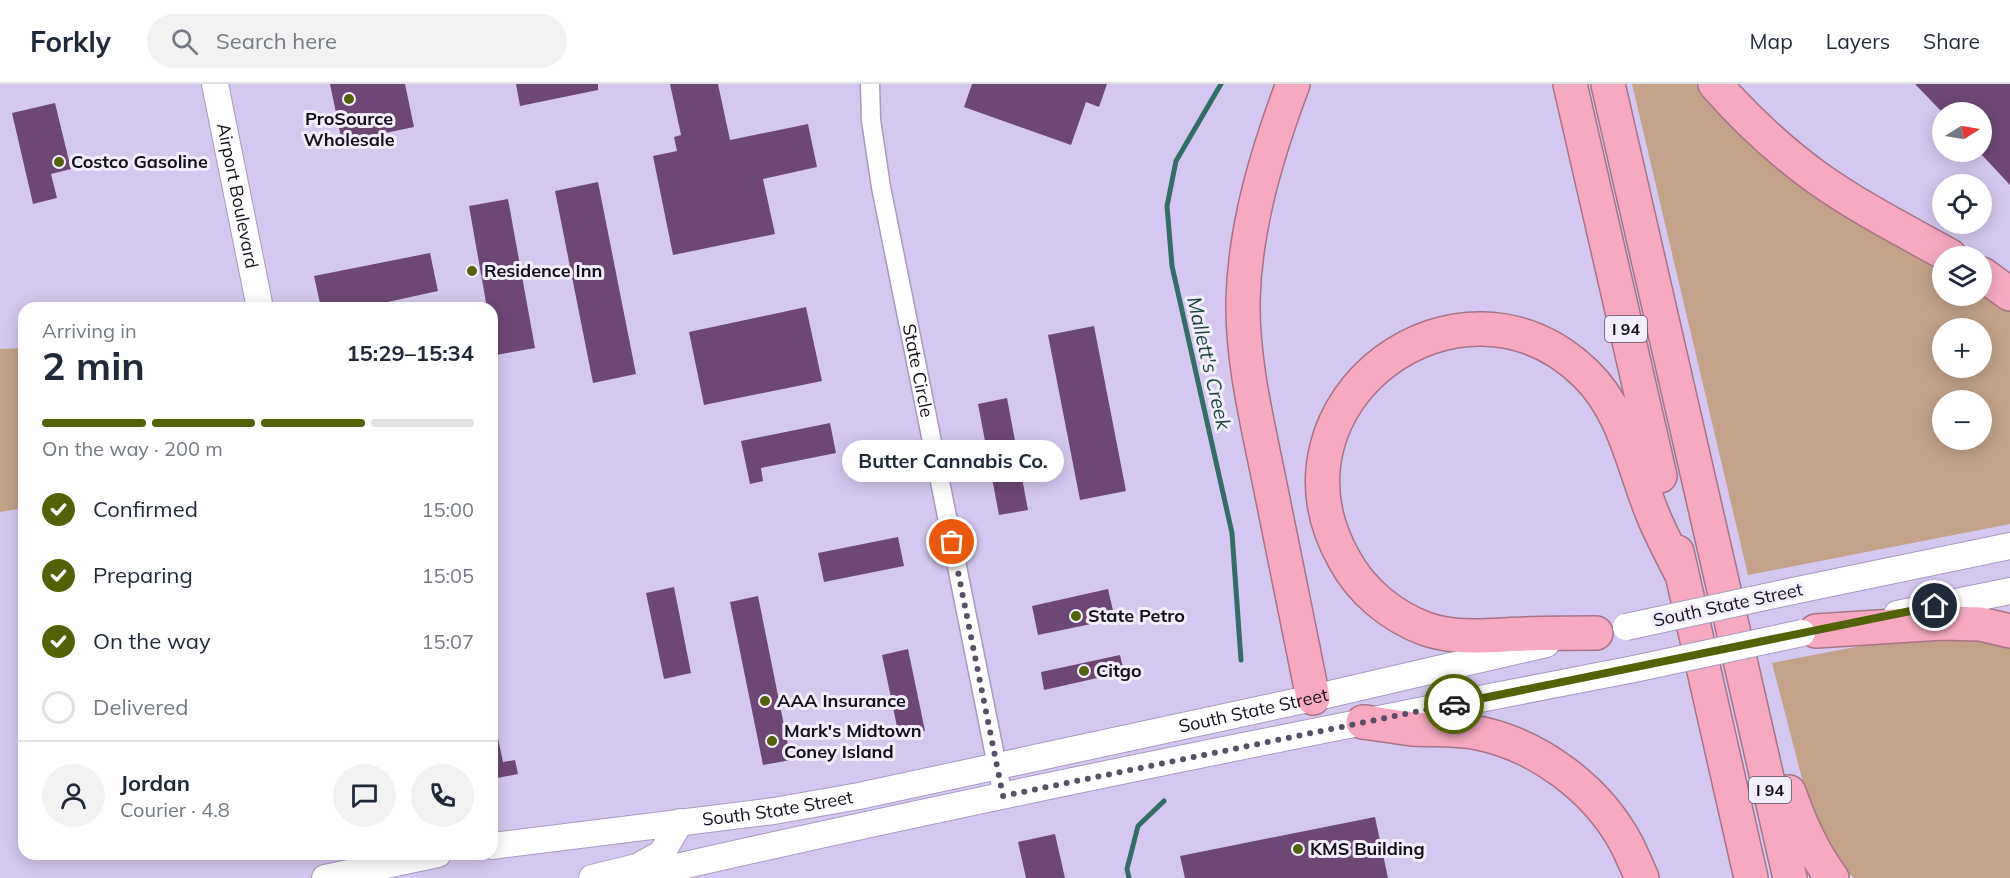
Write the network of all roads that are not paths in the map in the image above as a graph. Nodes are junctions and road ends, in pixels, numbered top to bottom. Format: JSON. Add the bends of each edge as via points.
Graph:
{"nodes":[{"id":1,"x":215,"y":84,"type":"edge"},
{"id":2,"x":870,"y":84,"type":"edge"},
{"id":3,"x":1293,"y":84,"type":"edge"},
{"id":4,"x":1570,"y":84,"type":"edge"},
{"id":5,"x":1608,"y":84,"type":"edge"},
{"id":6,"x":1715,"y":84,"type":"edge"},
{"id":7,"x":1637,"y":214,"type":"junction"},
{"id":8,"x":1932,"y":246,"type":"edge"},
{"id":9,"x":1992,"y":281,"type":"edge"},
{"id":10,"x":2010,"y":294,"type":"edge"},
{"id":11,"x":259,"y":302,"type":"edge"},
{"id":12,"x":2010,"y":546,"type":"edge"},
{"id":13,"x":2010,"y":555,"type":"edge"},
{"id":14,"x":1953,"y":559,"type":"junction"},
{"id":15,"x":1682,"y":575,"type":"junction"},
{"id":16,"x":2010,"y":591,"type":"edge"},
{"id":17,"x":1611,"y":630,"type":"junction"},
{"id":18,"x":1809,"y":632,"type":"junction"},
{"id":19,"x":2010,"y":632,"type":"edge"},
{"id":20,"x":1313,"y":698,"type":"junction"},
{"id":21,"x":1363,"y":722,"type":"junction"},
{"id":22,"x":1069,"y":753,"type":"junction"},
{"id":23,"x":997,"y":766,"type":"junction"},
{"id":24,"x":1075,"y":781,"type":"junction"},
{"id":25,"x":1003,"y":796,"type":"junction"},
{"id":26,"x":680,"y":822,"type":"junction"},
{"id":27,"x":498,"y":845,"type":"edge"},
{"id":28,"x":410,"y":864,"type":"edge"},
{"id":29,"x":332,"y":871,"type":"edge"},
{"id":30,"x":592,"y":878,"type":"edge"},
{"id":31,"x":629,"y":878,"type":"edge"},
{"id":32,"x":1642,"y":878,"type":"edge"},
{"id":33,"x":1751,"y":878,"type":"edge"},
{"id":34,"x":1790,"y":878,"type":"edge"},
{"id":35,"x":1832,"y":878,"type":"edge"}],
"edges":[{"from":1,"to":11,"type":"main road","name":"Airport Boulevard"},
{"from":2,"to":23,"type":"street","name":"State Circle","via":[[881,187]]},
{"from":3,"to":20,"type":"highway","via":[[1260,182],[1246,252],[1243,301],[1248,371]]},
{"from":4,"to":15,"type":"highway","number":"I 94"},
{"from":5,"to":7,"type":"highway","number":"I 94"},
{"from":6,"to":8,"type":"highway","via":[[1741,114],[1815,176]]},
{"from":7,"to":34,"type":"highway","number":"I 94"},
{"from":7,"to":35,"type":"highway","via":[[1668,301],[1782,771],[1802,830]]},
{"from":9,"to":10,"type":"highway"},
{"from":12,"to":14,"type":"main road","name":"South State Street"},
{"from":13,"to":14,"type":"main road"},
{"from":14,"to":17,"type":"main road","name":"South State Street","bridge":true},
{"from":15,"to":17,"type":"highway","via":[[1652,515],[1629,442],[1606,400],[1587,375],[1565,357],[1534,340],[1475,329],[1439,334],[1405,347],[1379,364],[1341,408],[1328,440],[1323,470],[1324,505],[1336,545],[1353,577],[1377,601],[1403,618],[1426,629],[1457,636],[1485,638]]},
{"from":15,"to":33,"type":"highway","number":"I 94"},
{"from":16,"to":18,"type":"main road","name":"South State Street"},
{"from":17,"to":20,"type":"main road","name":"South State Street"},
{"from":18,"to":19,"type":"highway","via":[[1942,623],[1980,624]]},
{"from":18,"to":21,"type":"main road","name":"South State Street","bridge":true},
{"from":20,"to":21,"type":"main road","via":[[1322,710]]},
{"from":20,"to":22,"type":"main road","name":"South State Street"},
{"from":21,"to":24,"type":"main road","name":"South State Street"},
{"from":21,"to":32,"type":"highway","via":[[1473,732],[1525,749],[1582,786],[1626,843]]},
{"from":22,"to":23,"type":"main road","name":"South State Street"},
{"from":22,"to":24,"type":"street"},
{"from":23,"to":25,"type":"street","name":"State Circle"},
{"from":23,"to":26,"type":"main road","name":"South State Street","via":[[859,796]]},
{"from":24,"to":25,"type":"main road","name":"South State Street"},
{"from":25,"to":31,"type":"main road","name":"South State Street"},
{"from":26,"to":27,"type":"main road","name":"South State Street"},
{"from":26,"to":30,"type":"main road","via":[[662,853],[637,867]]},
{"from":28,"to":29,"type":"main road"}]}
